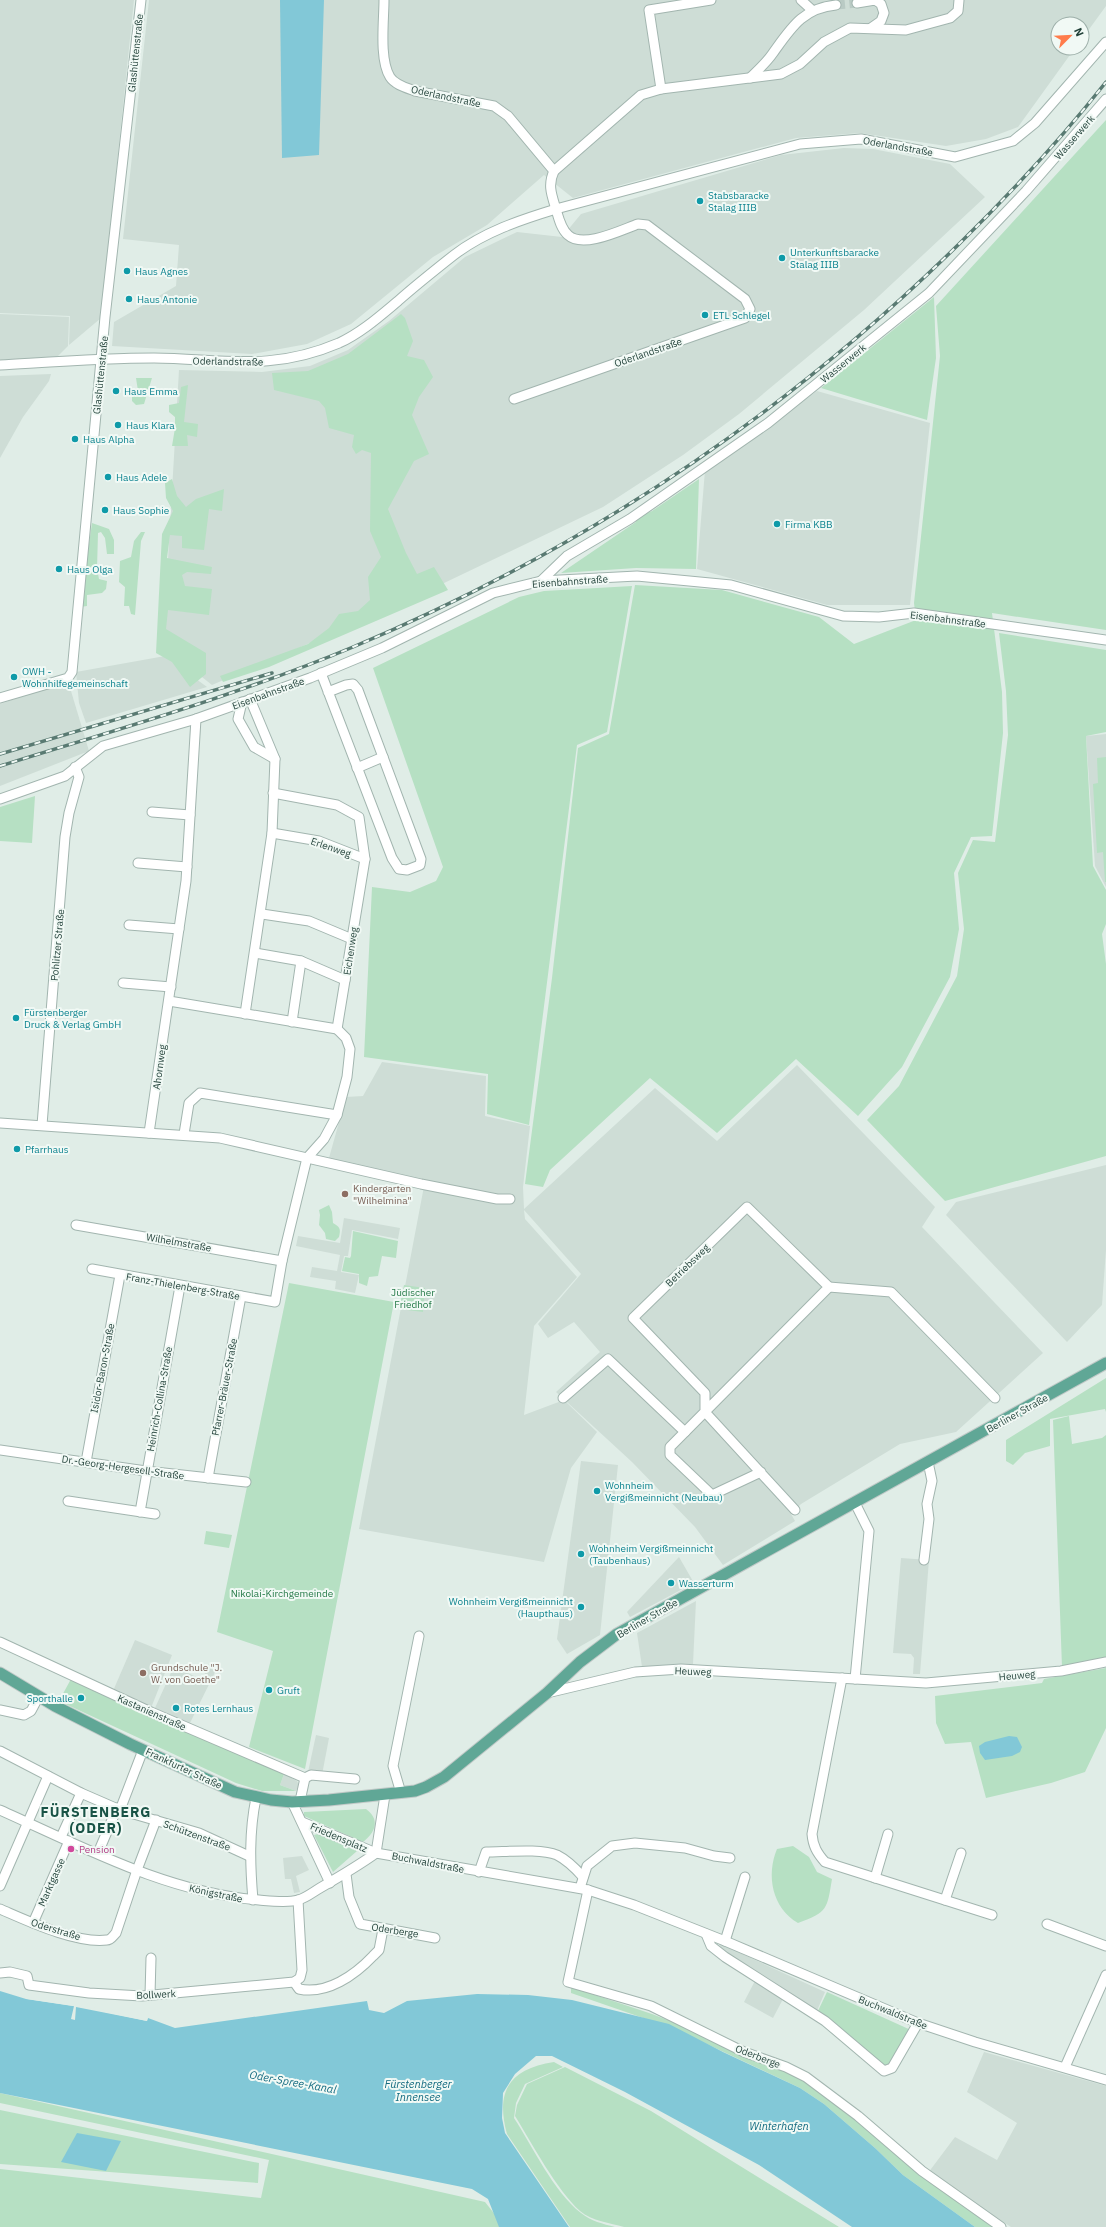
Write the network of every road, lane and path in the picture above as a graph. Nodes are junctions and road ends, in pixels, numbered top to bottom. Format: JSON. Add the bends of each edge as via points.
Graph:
{"nodes":[{"id":1,"x":141,"y":0,"type":"edge"},
{"id":2,"x":384,"y":0,"type":"edge"},
{"id":3,"x":648,"y":0,"type":"edge"},
{"id":4,"x":711,"y":0,"type":"edge"},
{"id":5,"x":801,"y":0,"type":"edge"},
{"id":6,"x":959,"y":0,"type":"edge"},
{"id":7,"x":856,"y":3,"type":"dead end"},
{"id":8,"x":836,"y":5,"type":"tunnel mouth"},
{"id":9,"x":649,"y":10,"type":"junction"},
{"id":10,"x":812,"y":10,"type":"junction"},
{"id":11,"x":871,"y":28,"type":"junction"},
{"id":12,"x":1106,"y":42,"type":"edge"},
{"id":13,"x":750,"y":78,"type":"junction"},
{"id":14,"x":661,"y":89,"type":"junction"},
{"id":15,"x":1106,"y":100,"type":"edge"},
{"id":16,"x":554,"y":171,"type":"junction"},
{"id":17,"x":556,"y":209,"type":"junction"},
{"id":18,"x":102,"y":359,"type":"junction"},
{"id":19,"x":0,"y":365,"type":"edge"},
{"id":20,"x":514,"y":399,"type":"dead end"},
{"id":21,"x":541,"y":581,"type":"junction"},
{"id":22,"x":1106,"y":640,"type":"edge"},
{"id":23,"x":321,"y":673,"type":"junction"},
{"id":24,"x":328,"y":692,"type":"junction"},
{"id":25,"x":0,"y":698,"type":"edge"},
{"id":26,"x":246,"y":701,"type":"junction"},
{"id":27,"x":196,"y":719,"type":"junction"},
{"id":28,"x":383,"y":757,"type":"junction"},
{"id":29,"x":275,"y":759,"type":"junction"},
{"id":30,"x":75,"y":767,"type":"junction"},
{"id":31,"x":357,"y":768,"type":"junction"},
{"id":32,"x":273,"y":793,"type":"junction"},
{"id":33,"x":0,"y":799,"type":"edge"},
{"id":34,"x":152,"y":812,"type":"dead end"},
{"id":35,"x":190,"y":815,"type":"junction"},
{"id":36,"x":272,"y":833,"type":"junction"},
{"id":37,"x":365,"y":859,"type":"junction"},
{"id":38,"x":138,"y":863,"type":"dead end"},
{"id":39,"x":187,"y":867,"type":"junction"},
{"id":40,"x":262,"y":914,"type":"junction"},
{"id":41,"x":129,"y":925,"type":"dead end"},
{"id":42,"x":179,"y":929,"type":"junction"},
{"id":43,"x":352,"y":938,"type":"junction"},
{"id":44,"x":255,"y":953,"type":"junction"},
{"id":45,"x":302,"y":962,"type":"junction"},
{"id":46,"x":345,"y":980,"type":"junction"},
{"id":47,"x":123,"y":983,"type":"dead end"},
{"id":48,"x":171,"y":987,"type":"junction"},
{"id":49,"x":168,"y":1000,"type":"junction"},
{"id":50,"x":245,"y":1014,"type":"junction"},
{"id":51,"x":292,"y":1022,"type":"junction"},
{"id":52,"x":337,"y":1029,"type":"junction"},
{"id":53,"x":337,"y":1115,"type":"junction"},
{"id":54,"x":0,"y":1123,"type":"edge"},
{"id":55,"x":42,"y":1125,"type":"junction"},
{"id":56,"x":149,"y":1133,"type":"junction"},
{"id":57,"x":184,"y":1134,"type":"junction"},
{"id":58,"x":307,"y":1158,"type":"junction"},
{"id":59,"x":510,"y":1199,"type":"dead end"},
{"id":60,"x":76,"y":1225,"type":"dead end"},
{"id":61,"x":282,"y":1261,"type":"junction"},
{"id":62,"x":92,"y":1269,"type":"dead end"},
{"id":63,"x":120,"y":1275,"type":"junction"},
{"id":64,"x":180,"y":1286,"type":"junction"},
{"id":65,"x":829,"y":1288,"type":"junction"},
{"id":66,"x":241,"y":1296,"type":"junction"},
{"id":67,"x":1106,"y":1364,"type":"edge"},
{"id":68,"x":563,"y":1398,"type":"dead end"},
{"id":69,"x":995,"y":1398,"type":"dead end"},
{"id":70,"x":704,"y":1412,"type":"junction"},
{"id":71,"x":684,"y":1432,"type":"junction"},
{"id":72,"x":0,"y":1450,"type":"edge"},
{"id":73,"x":86,"y":1462,"type":"junction"},
{"id":74,"x":928,"y":1462,"type":"junction"},
{"id":75,"x":146,"y":1471,"type":"junction"},
{"id":76,"x":761,"y":1472,"type":"junction"},
{"id":77,"x":208,"y":1478,"type":"junction"},
{"id":78,"x":246,"y":1482,"type":"dead end"},
{"id":79,"x":68,"y":1501,"type":"dead end"},
{"id":80,"x":855,"y":1503,"type":"junction"},
{"id":81,"x":795,"y":1510,"type":"dead end"},
{"id":82,"x":140,"y":1512,"type":"junction"},
{"id":83,"x":155,"y":1514,"type":"dead end"},
{"id":84,"x":924,"y":1560,"type":"dead end"},
{"id":85,"x":419,"y":1636,"type":"dead end"},
{"id":86,"x":0,"y":1642,"type":"edge"},
{"id":87,"x":1106,"y":1662,"type":"edge"},
{"id":88,"x":0,"y":1673,"type":"edge"},
{"id":89,"x":842,"y":1678,"type":"junction"},
{"id":90,"x":855,"y":1679,"type":"junction"},
{"id":91,"x":547,"y":1693,"type":"junction"},
{"id":92,"x":39,"y":1696,"type":"junction"},
{"id":93,"x":0,"y":1710,"type":"edge"},
{"id":94,"x":143,"y":1750,"type":"junction"},
{"id":95,"x":0,"y":1751,"type":"edge"},
{"id":96,"x":48,"y":1776,"type":"junction"},
{"id":97,"x":305,"y":1778,"type":"junction"},
{"id":98,"x":355,"y":1779,"type":"dead end"},
{"id":99,"x":81,"y":1793,"type":"junction"},
{"id":100,"x":401,"y":1793,"type":"junction"},
{"id":101,"x":384,"y":1795,"type":"junction"},
{"id":102,"x":256,"y":1798,"type":"junction"},
{"id":103,"x":296,"y":1801,"type":"junction"},
{"id":104,"x":119,"y":1809,"type":"junction"},
{"id":105,"x":0,"y":1810,"type":"edge"},
{"id":106,"x":156,"y":1820,"type":"junction"},
{"id":107,"x":302,"y":1822,"type":"junction"},
{"id":108,"x":28,"y":1823,"type":"junction"},
{"id":109,"x":888,"y":1834,"type":"dead end"},
{"id":110,"x":65,"y":1839,"type":"junction"},
{"id":111,"x":98,"y":1853,"type":"junction"},
{"id":112,"x":376,"y":1853,"type":"junction"},
{"id":113,"x":961,"y":1853,"type":"dead end"},
{"id":114,"x":249,"y":1856,"type":"junction"},
{"id":115,"x":730,"y":1858,"type":"dead end"},
{"id":116,"x":137,"y":1870,"type":"junction"},
{"id":117,"x":479,"y":1872,"type":"junction"},
{"id":118,"x":346,"y":1874,"type":"junction"},
{"id":119,"x":583,"y":1877,"type":"junction"},
{"id":120,"x":745,"y":1877,"type":"dead end"},
{"id":121,"x":875,"y":1878,"type":"junction"},
{"id":122,"x":330,"y":1882,"type":"junction"},
{"id":123,"x":0,"y":1886,"type":"edge"},
{"id":124,"x":584,"y":1889,"type":"junction"},
{"id":125,"x":253,"y":1900,"type":"junction"},
{"id":126,"x":298,"y":1900,"type":"junction"},
{"id":127,"x":945,"y":1900,"type":"junction"},
{"id":128,"x":0,"y":1909,"type":"edge"},
{"id":129,"x":992,"y":1915,"type":"dead end"},
{"id":130,"x":32,"y":1923,"type":"junction"},
{"id":131,"x":1047,"y":1924,"type":"dead end"},
{"id":132,"x":383,"y":1929,"type":"junction"},
{"id":133,"x":706,"y":1934,"type":"junction"},
{"id":134,"x":435,"y":1938,"type":"dead end"},
{"id":135,"x":725,"y":1941,"type":"junction"},
{"id":136,"x":1106,"y":1946,"type":"edge"},
{"id":137,"x":151,"y":1958,"type":"dead end"},
{"id":138,"x":0,"y":1973,"type":"edge"},
{"id":139,"x":1106,"y":1975,"type":"edge"},
{"id":140,"x":294,"y":1982,"type":"junction"},
{"id":141,"x":150,"y":1996,"type":"junction"},
{"id":142,"x":918,"y":2023,"type":"junction"},
{"id":143,"x":1065,"y":2067,"type":"junction"},
{"id":144,"x":1106,"y":2080,"type":"edge"},
{"id":145,"x":1001,"y":2227,"type":"edge"}],
"edges":[{"from":1,"to":18,"type":"street","name":"Glashüttenstraße"},
{"from":2,"to":16,"type":"street","name":"Oderlandstraße","via":[[384,57],[391,78],[415,91],[494,106],[508,116]]},
{"from":3,"to":9,"type":"street"},
{"from":4,"to":9,"type":"street"},
{"from":5,"to":10,"type":"street"},
{"from":6,"to":11,"type":"street","via":[[958,11],[950,18],[906,30]]},
{"from":7,"to":11,"type":"street","via":[[875,0],[881,4],[884,13],[881,21]]},
{"from":8,"to":10,"type":"street"},
{"from":9,"to":14,"type":"street"},
{"from":10,"to":13,"type":"street","via":[[795,23]]},
{"from":11,"to":13,"type":"street","via":[[850,28],[824,42],[800,64],[781,74]]},
{"from":12,"to":17,"type":"street","name":"Oderlandstraße","via":[[1035,123],[1013,141],[955,157],[861,139],[800,144]]},
{"from":13,"to":14,"type":"street"},
{"from":14,"to":16,"type":"street","via":[[641,95]]},
{"from":15,"to":21,"type":"street","name":"Wasserwerk","via":[[1026,192],[929,293],[768,423],[630,519],[568,556]]},
{"from":16,"to":17,"type":"street","name":"Oderlandstraße","via":[[550,180]]},
{"from":17,"to":18,"type":"street","name":"Oderlandstraße","via":[[519,220],[474,242],[368,326],[328,347],[292,358],[257,363],[156,358]]},
{"from":17,"to":20,"type":"street","name":"Oderlandstraße","via":[[560,223],[568,235],[578,240],[588,241],[638,224],[647,225],[745,299],[750,309],[745,318]]},
{"from":18,"to":19,"type":"street","name":"Oderlandstraße"},
{"from":18,"to":25,"type":"street","name":"Glashüttenstraße","via":[[72,672],[68,678]]},
{"from":21,"to":22,"type":"street","name":"Eisenbahnstraße","via":[[637,576],[731,586],[843,616],[879,617],[914,613]]},
{"from":21,"to":23,"type":"street","name":"Eisenbahnstraße","via":[[493,593],[382,648]]},
{"from":23,"to":24,"type":"street"},
{"from":23,"to":26,"type":"street","name":"Eisenbahnstraße"},
{"from":24,"to":28,"type":"street","via":[[353,684],[358,690]]},
{"from":24,"to":31,"type":"street"},
{"from":26,"to":27,"type":"street","name":"Eisenbahnstraße"},
{"from":26,"to":29,"type":"street"},
{"from":26,"to":29,"type":"street","via":[[238,719],[254,747]]},
{"from":27,"to":30,"type":"street","name":"Eisenbahnstraße","via":[[103,746]]},
{"from":27,"to":35,"type":"street","name":"Ahornweg"},
{"from":28,"to":31,"type":"street"},
{"from":28,"to":31,"type":"street","via":[[421,859],[420,865],[407,870],[398,868]]},
{"from":29,"to":32,"type":"street"},
{"from":30,"to":33,"type":"street","name":"Eisenbahnstraße","via":[[65,776]]},
{"from":30,"to":55,"type":"street","name":"Pohlitzer Straße","via":[[79,777],[65,837]]},
{"from":32,"to":36,"type":"street"},
{"from":32,"to":37,"type":"street","name":"Eichenweg","via":[[337,805],[359,817]]},
{"from":34,"to":35,"type":"street"},
{"from":35,"to":39,"type":"street","name":"Ahornweg"},
{"from":36,"to":37,"type":"street","name":"Erlenweg","via":[[319,841]]},
{"from":36,"to":40,"type":"street"},
{"from":37,"to":43,"type":"street","name":"Eichenweg"},
{"from":38,"to":39,"type":"street"},
{"from":39,"to":42,"type":"street","name":"Ahornweg"},
{"from":40,"to":43,"type":"street","via":[[309,922]]},
{"from":40,"to":44,"type":"street"},
{"from":41,"to":42,"type":"street"},
{"from":42,"to":48,"type":"street","name":"Ahornweg"},
{"from":43,"to":46,"type":"street","name":"Eichenweg"},
{"from":44,"to":45,"type":"street"},
{"from":44,"to":50,"type":"street"},
{"from":45,"to":46,"type":"street"},
{"from":45,"to":51,"type":"street"},
{"from":46,"to":52,"type":"street","name":"Eichenweg"},
{"from":47,"to":48,"type":"street"},
{"from":48,"to":49,"type":"street","name":"Ahornweg"},
{"from":49,"to":50,"type":"street"},
{"from":49,"to":56,"type":"street","name":"Ahornweg"},
{"from":50,"to":51,"type":"street"},
{"from":51,"to":52,"type":"street"},
{"from":52,"to":53,"type":"street","via":[[346,1038],[350,1049],[347,1078]]},
{"from":53,"to":57,"type":"street","via":[[200,1093],[189,1103]]},
{"from":53,"to":58,"type":"street","via":[[324,1140]]},
{"from":54,"to":55,"type":"street"},
{"from":55,"to":56,"type":"street"},
{"from":56,"to":57,"type":"street"},
{"from":57,"to":58,"type":"street","via":[[220,1138]]},
{"from":58,"to":59,"type":"street","via":[[421,1184],[497,1199]]},
{"from":58,"to":61,"type":"street"},
{"from":60,"to":61,"type":"street","name":"Wilhelmstraße"},
{"from":61,"to":66,"type":"street","name":"Franz-Thielenberg-Straße","via":[[275,1302]]},
{"from":62,"to":63,"type":"street","name":"Franz-Thielenberg-Straße"},
{"from":63,"to":64,"type":"street","name":"Franz-Thielenberg-Straße"},
{"from":63,"to":73,"type":"street","name":"Isidor-Baron-Straße"},
{"from":64,"to":66,"type":"street","name":"Franz-Thielenberg-Straße"},
{"from":64,"to":75,"type":"street","name":"Heinrich-Collina-Straße"},
{"from":65,"to":69,"type":"street","via":[[891,1292]]},
{"from":65,"to":70,"type":"street"},
{"from":65,"to":70,"type":"street","name":"Betriebsweg","via":[[747,1207],[633,1318],[705,1393]]},
{"from":66,"to":77,"type":"street","name":"Pfarrer-Bräuer-Straße"},
{"from":67,"to":74,"type":"main road","name":"Berliner Straße"},
{"from":68,"to":71,"type":"street","via":[[608,1359]]},
{"from":70,"to":71,"type":"street"},
{"from":70,"to":76,"type":"street"},
{"from":71,"to":76,"type":"street","via":[[670,1447],[670,1455],[712,1495]]},
{"from":72,"to":73,"type":"street","name":"Dr.-Georg-Hergesell-Straße"},
{"from":73,"to":75,"type":"street","name":"Dr.-Georg-Hergesell-Straße"},
{"from":74,"to":80,"type":"main road","name":"Berliner Straße"},
{"from":74,"to":84,"type":"street","via":[[932,1481],[927,1504],[929,1519]]},
{"from":75,"to":77,"type":"street","name":"Dr.-Georg-Hergesell-Straße"},
{"from":75,"to":82,"type":"street","name":"Heinrich-Collina-Straße"},
{"from":76,"to":81,"type":"street"},
{"from":77,"to":78,"type":"street","name":"Dr.-Georg-Hergesell-Straße"},
{"from":79,"to":82,"type":"street"},
{"from":80,"to":90,"type":"street","via":[[869,1531]]},
{"from":80,"to":91,"type":"main road","name":"Berliner Straße","via":[[618,1634],[580,1662]]},
{"from":82,"to":83,"type":"street"},
{"from":85,"to":100,"type":"street","via":[[393,1766]]},
{"from":86,"to":97,"type":"street","name":"Kastanienstraße","via":[[151,1712]]},
{"from":87,"to":90,"type":"street","name":"Heuweg","via":[[1061,1670],[926,1683]]},
{"from":88,"to":92,"type":"main road","name":"Frankfurter Straße"},
{"from":89,"to":90,"type":"street","name":"Heuweg"},
{"from":89,"to":91,"type":"street","name":"Heuweg","via":[[681,1669],[635,1672]]},
{"from":89,"to":121,"type":"street","via":[[812,1843],[825,1862]]},
{"from":91,"to":100,"type":"main road","name":"Berliner Straße","via":[[444,1777],[426,1787]]},
{"from":92,"to":93,"type":"street","via":[[31,1711],[24,1715]]},
{"from":92,"to":94,"type":"main road","name":"Frankfurter Straße"},
{"from":94,"to":102,"type":"main road","name":"Frankfurter Straße","via":[[235,1792]]},
{"from":94,"to":104,"type":"street"},
{"from":95,"to":96,"type":"street","name":"Schützenstraße"},
{"from":96,"to":99,"type":"street","name":"Schützenstraße"},
{"from":96,"to":108,"type":"street"},
{"from":97,"to":98,"type":"street","name":"Kastanienstraße","via":[[311,1776]]},
{"from":97,"to":103,"type":"street"},
{"from":99,"to":104,"type":"street","name":"Schützenstraße"},
{"from":99,"to":110,"type":"street","name":"Marktgasse"},
{"from":100,"to":101,"type":"main road","name":"Berliner Straße"},
{"from":101,"to":103,"type":"main road","name":"Frankfurter Straße"},
{"from":101,"to":112,"type":"street"},
{"from":102,"to":103,"type":"main road","name":"Frankfurter Straße"},
{"from":102,"to":114,"type":"street","via":[[251,1820]]},
{"from":103,"to":107,"type":"street","name":"Friedensplatz"},
{"from":104,"to":106,"type":"street","name":"Schützenstraße"},
{"from":104,"to":111,"type":"street"},
{"from":105,"to":108,"type":"street","name":"Königstraße"},
{"from":106,"to":114,"type":"street","name":"Schützenstraße","via":[[199,1833]]},
{"from":106,"to":116,"type":"street"},
{"from":107,"to":112,"type":"street","name":"Friedensplatz"},
{"from":107,"to":122,"type":"street","name":"Friedensplatz"},
{"from":108,"to":110,"type":"street","name":"Königstraße"},
{"from":108,"to":123,"type":"street"},
{"from":109,"to":121,"type":"street"},
{"from":110,"to":111,"type":"street","name":"Königstraße"},
{"from":110,"to":130,"type":"street","name":"Marktgasse"},
{"from":111,"to":116,"type":"street","name":"Königstraße"},
{"from":112,"to":117,"type":"street","name":"Buchwaldstraße"},
{"from":112,"to":118,"type":"street","name":"Königstraße"},
{"from":113,"to":127,"type":"street"},
{"from":114,"to":125,"type":"street"},
{"from":115,"to":119,"type":"street","via":[[685,1848],[635,1843],[612,1846],[587,1866]]},
{"from":116,"to":125,"type":"street","name":"Königstraße","via":[[211,1893]]},
{"from":116,"to":130,"type":"street","name":"Oderstraße","via":[[116,1933],[112,1938],[85,1938]]},
{"from":117,"to":119,"type":"street","via":[[486,1852],[541,1852],[557,1855]]},
{"from":117,"to":124,"type":"street","name":"Buchwaldstraße"},
{"from":118,"to":122,"type":"street","name":"Königstraße"},
{"from":118,"to":132,"type":"street","name":"Oderberge","via":[[349,1897],[360,1924]]},
{"from":119,"to":124,"type":"street"},
{"from":120,"to":135,"type":"street"},
{"from":121,"to":127,"type":"street"},
{"from":122,"to":126,"type":"street","name":"Königstraße"},
{"from":124,"to":133,"type":"street","name":"Buchwaldstraße","via":[[634,1905]]},
{"from":124,"to":145,"type":"street","name":"Oderberge","via":[[568,1982],[651,2006],[744,2052],[806,2077],[858,2116],[922,2171]]},
{"from":125,"to":126,"type":"street","name":"Königstraße"},
{"from":126,"to":140,"type":"street","via":[[302,1970],[300,1978]]},
{"from":127,"to":129,"type":"street"},
{"from":128,"to":130,"type":"street","name":"Oderstraße"},
{"from":131,"to":136,"type":"street"},
{"from":132,"to":134,"type":"street","name":"Oderberge"},
{"from":132,"to":140,"type":"street","name":"Bollwerk","via":[[378,1950],[373,1956],[332,1986],[304,1990],[299,1989]]},
{"from":133,"to":135,"type":"street","name":"Buchwaldstraße"},
{"from":133,"to":142,"type":"street","via":[[711,1946],[725,1957],[825,2020],[884,2071],[892,2068]]},
{"from":135,"to":142,"type":"street","name":"Buchwaldstraße"},
{"from":137,"to":141,"type":"street"},
{"from":138,"to":141,"type":"street","name":"Bollwerk","via":[[10,1972],[26,1976],[30,1985],[89,1993]]},
{"from":139,"to":143,"type":"street"},
{"from":140,"to":141,"type":"street","name":"Bollwerk"},
{"from":142,"to":143,"type":"street","name":"Buchwaldstraße"},
{"from":143,"to":144,"type":"street","name":"Buchwaldstraße"}]}
